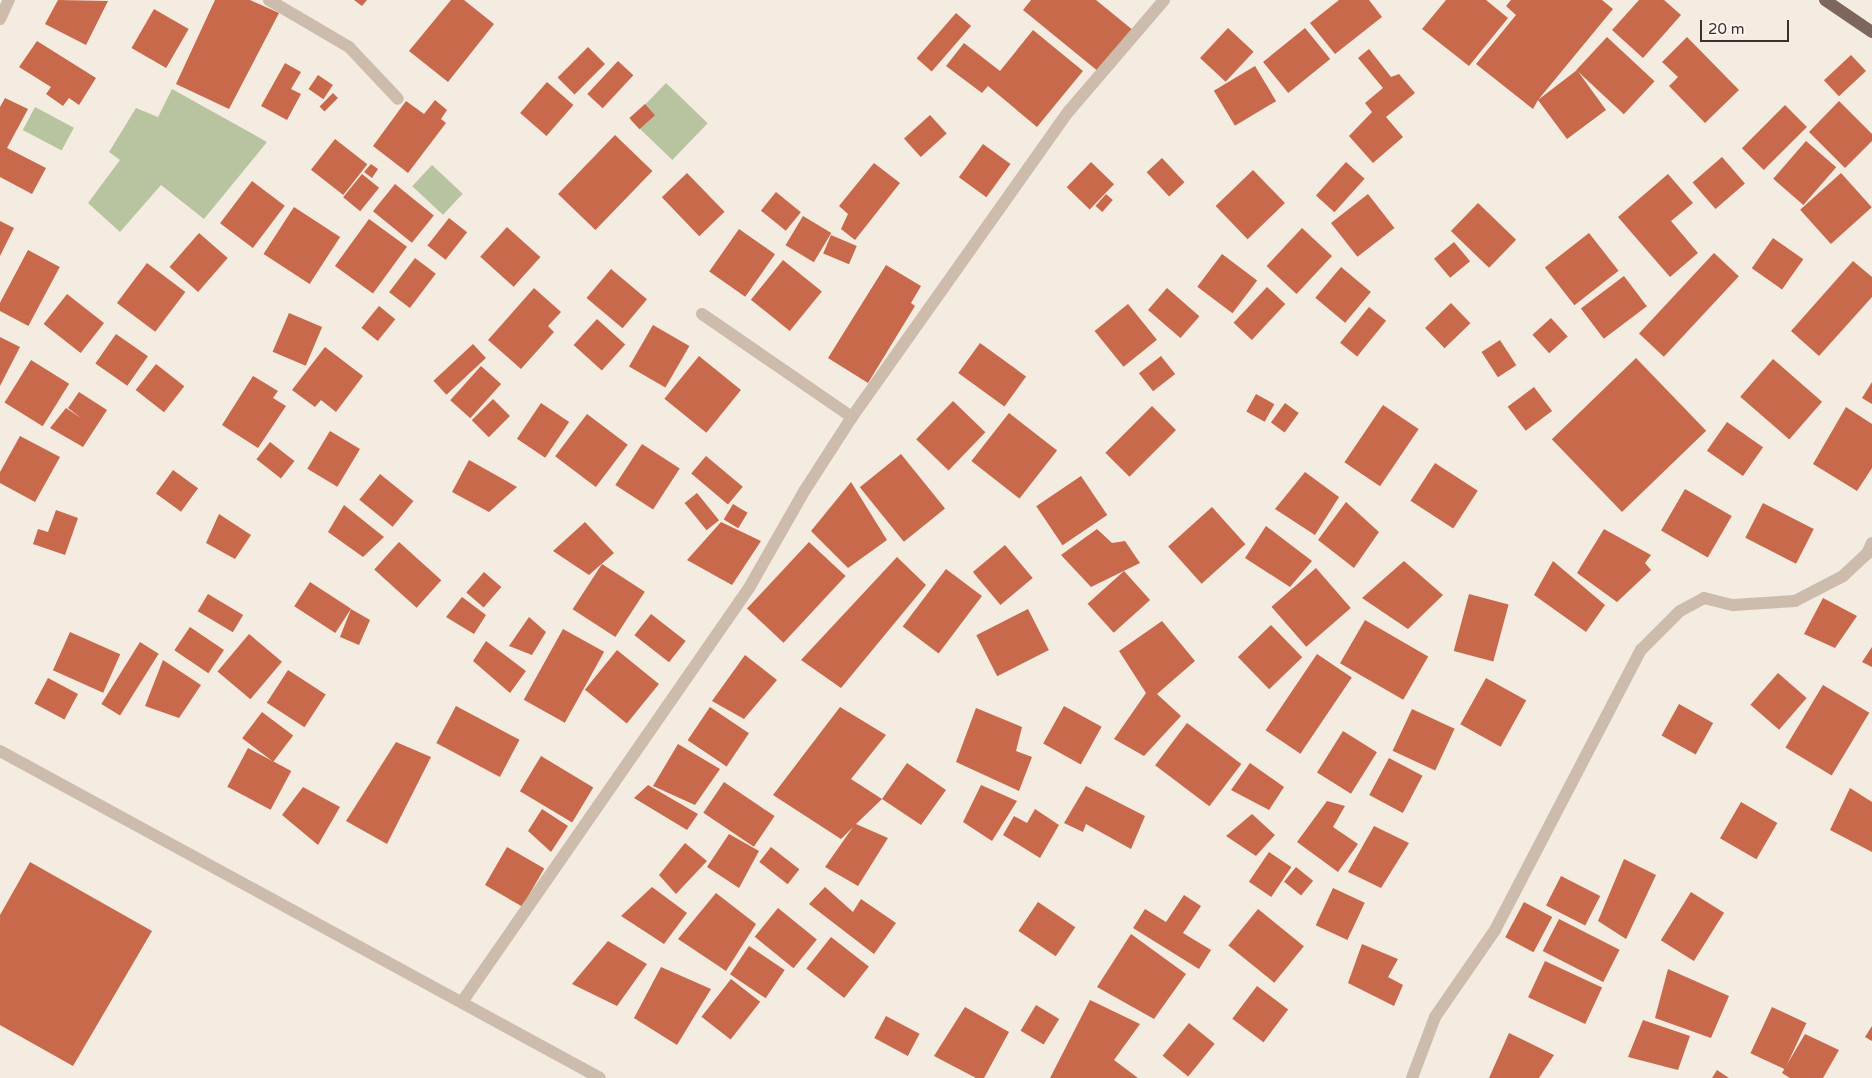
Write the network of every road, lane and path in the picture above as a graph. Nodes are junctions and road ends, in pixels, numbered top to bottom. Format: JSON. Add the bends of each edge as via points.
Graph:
{"nodes":[{"id":1,"x":9,"y":0,"type":"edge"},
{"id":2,"x":269,"y":0,"type":"edge"},
{"id":3,"x":1164,"y":0,"type":"edge"},
{"id":4,"x":1826,"y":0,"type":"edge"},
{"id":5,"x":0,"y":19,"type":"edge"},
{"id":6,"x":1872,"y":32,"type":"edge"},
{"id":7,"x":398,"y":99,"type":"dead end"},
{"id":8,"x":702,"y":314,"type":"dead end"},
{"id":9,"x":852,"y":417,"type":"junction"},
{"id":10,"x":1872,"y":543,"type":"edge"},
{"id":11,"x":0,"y":751,"type":"edge"},
{"id":12,"x":462,"y":1002,"type":"junction"},
{"id":13,"x":600,"y":1078,"type":"edge"},
{"id":14,"x":1412,"y":1078,"type":"edge"}],
"edges":[{"from":1,"to":5,"type":"street"},
{"from":2,"to":7,"type":"street","via":[[349,47]]},
{"from":3,"to":9,"type":"street","via":[[1069,111]]},
{"from":4,"to":6,"type":"main road"},
{"from":8,"to":9,"type":"street"},
{"from":9,"to":12,"type":"street","via":[[805,490],[749,588]]},
{"from":10,"to":14,"type":"street","via":[[1867,554],[1843,576],[1796,601],[1732,605],[1704,598],[1680,611],[1641,650],[1495,930],[1436,1017]]},
{"from":11,"to":12,"type":"street"},
{"from":12,"to":13,"type":"street"}]}
